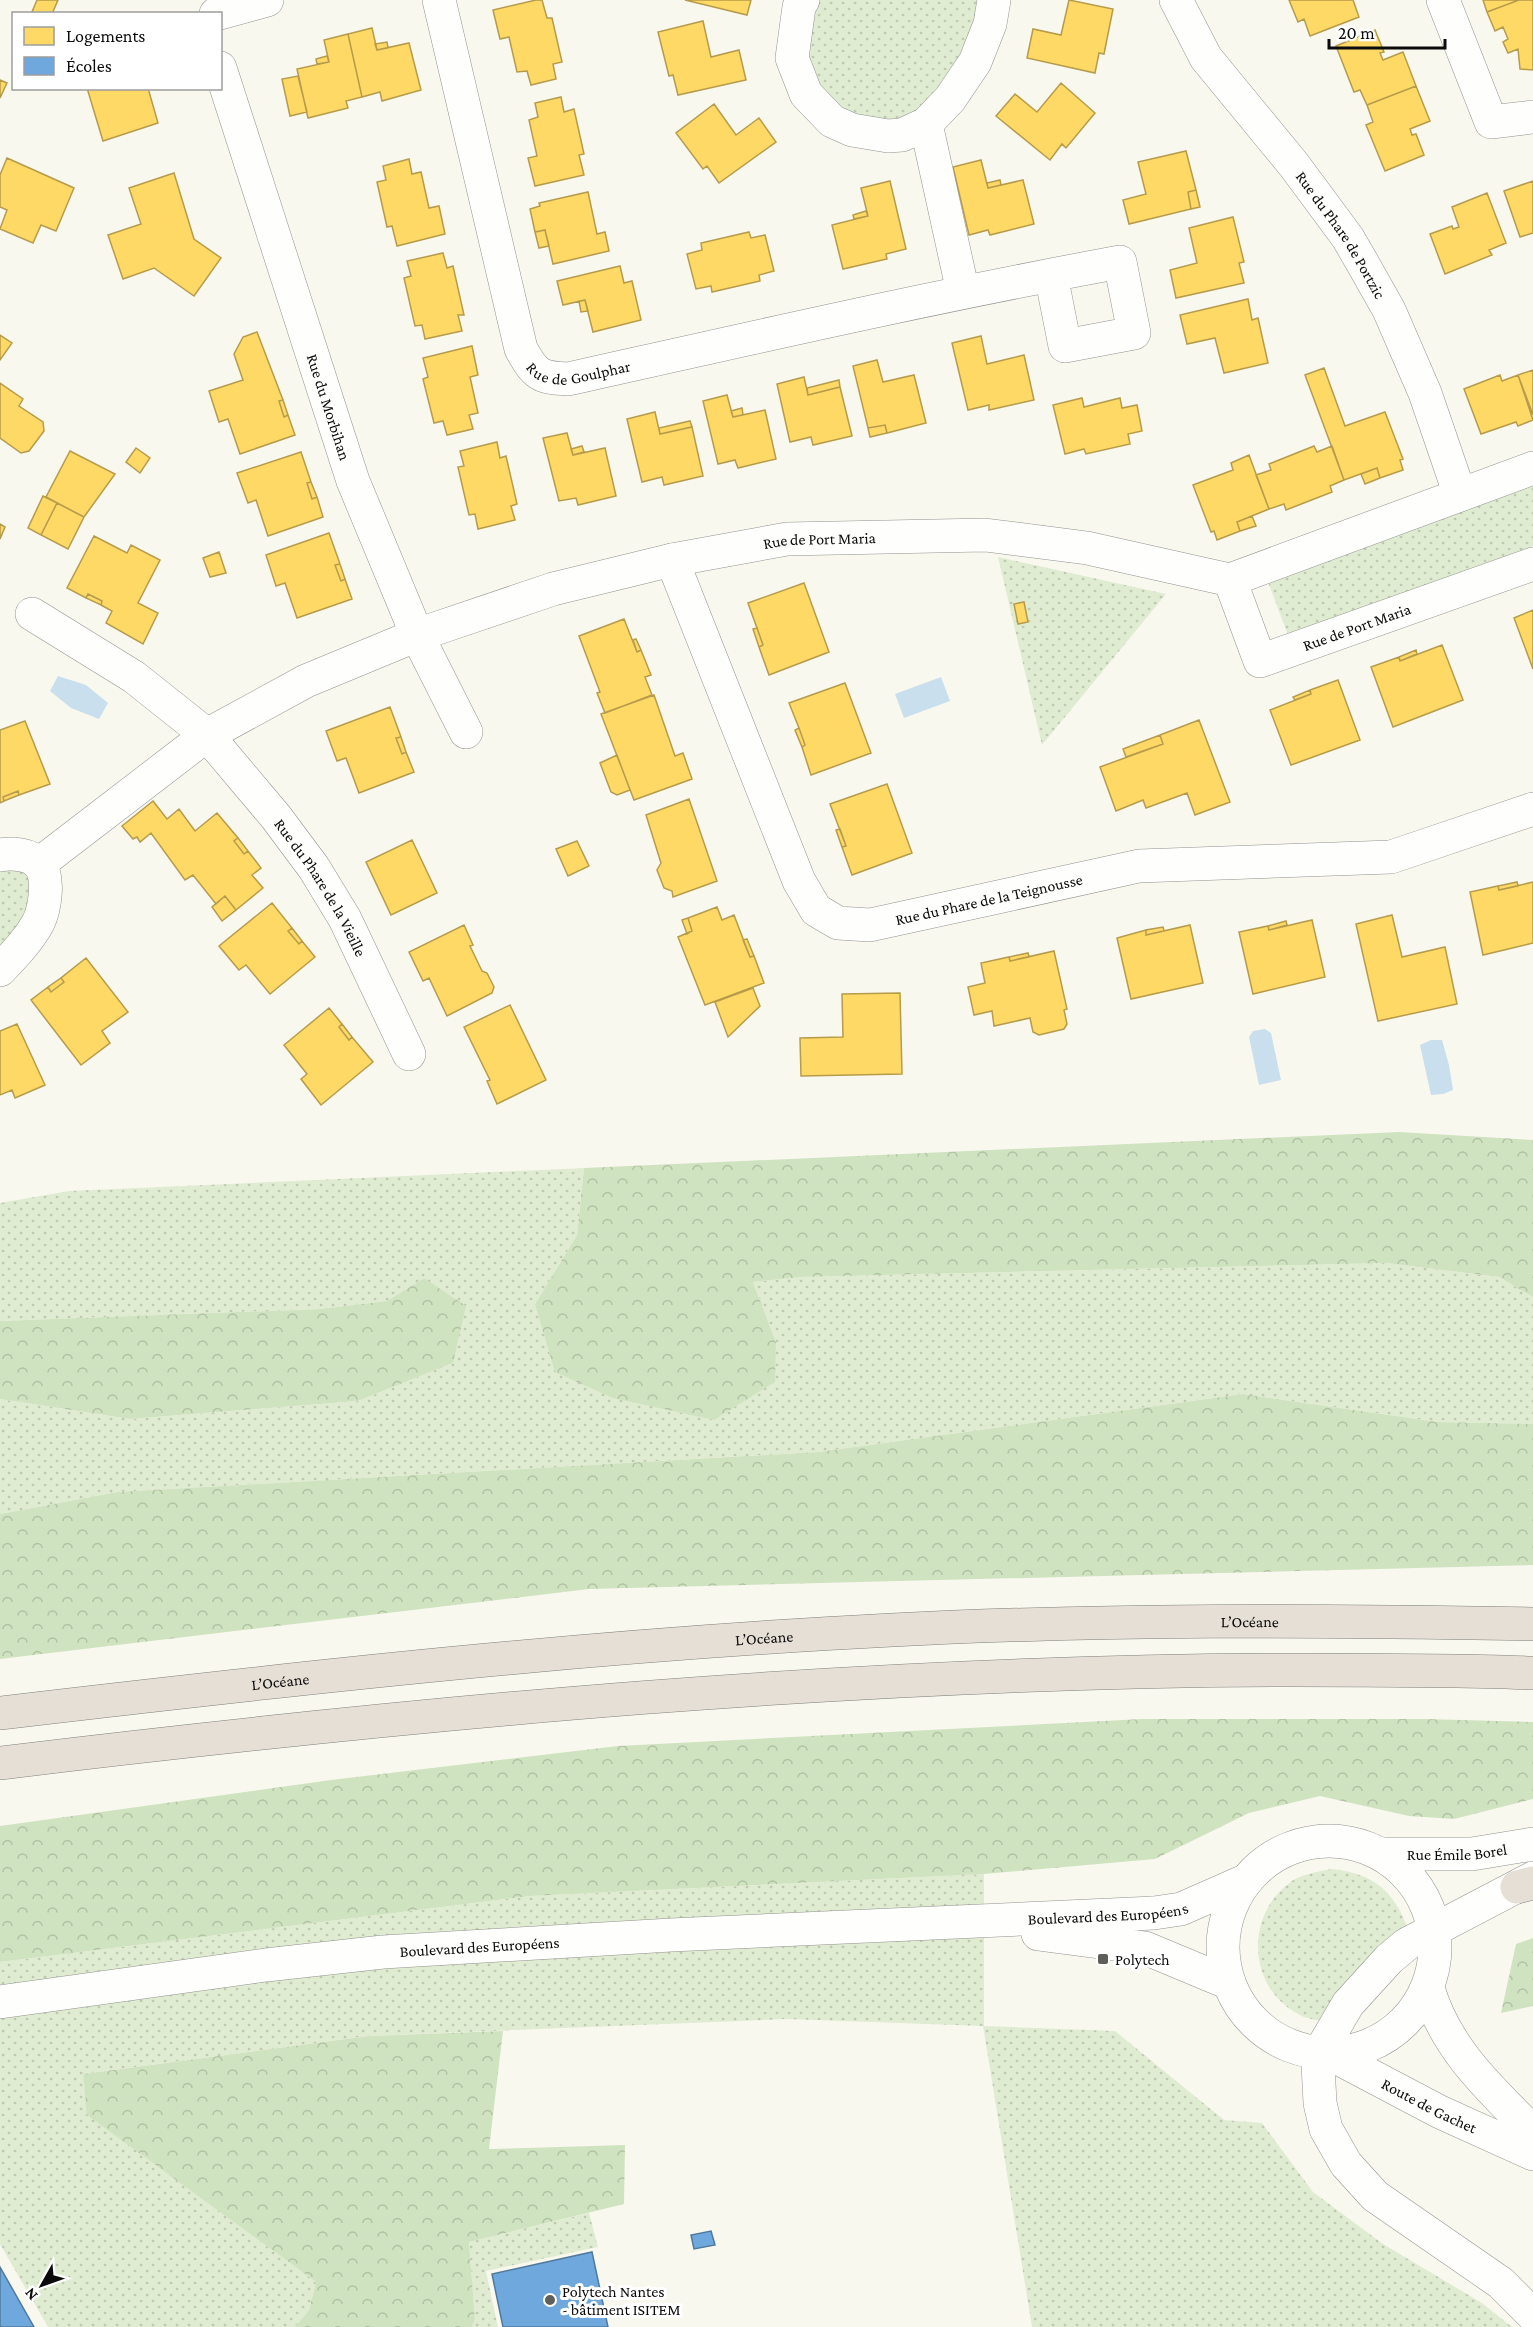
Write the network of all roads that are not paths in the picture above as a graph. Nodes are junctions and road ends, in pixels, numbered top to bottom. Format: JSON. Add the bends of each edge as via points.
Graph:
{"nodes":[{"id":1,"x":267,"y":0,"type":"edge"},
{"id":2,"x":439,"y":0,"type":"edge"},
{"id":3,"x":803,"y":0,"type":"edge"},
{"id":4,"x":993,"y":0,"type":"edge"},
{"id":5,"x":1176,"y":0,"type":"edge"},
{"id":6,"x":1443,"y":0,"type":"edge"},
{"id":7,"x":222,"y":12,"type":"edge"},
{"id":8,"x":222,"y":74,"type":"edge"},
{"id":9,"x":1533,"y":117,"type":"edge"},
{"id":10,"x":926,"y":124,"type":"junction"},
{"id":11,"x":1051,"y":274,"type":"dead end"},
{"id":12,"x":963,"y":292,"type":"junction"},
{"id":13,"x":1533,"y":468,"type":"edge"},
{"id":14,"x":1460,"y":495,"type":"junction"},
{"id":15,"x":672,"y":560,"type":"junction"},
{"id":16,"x":1533,"y":564,"type":"edge"},
{"id":17,"x":1230,"y":580,"type":"junction"},
{"id":18,"x":32,"y":614,"type":"dead end"},
{"id":19,"x":417,"y":635,"type":"junction"},
{"id":20,"x":466,"y":732,"type":"dead end"},
{"id":21,"x":207,"y":735,"type":"junction"},
{"id":22,"x":1533,"y":809,"type":"edge"},
{"id":23,"x":0,"y":855,"type":"edge"},
{"id":24,"x":39,"y":864,"type":"junction"},
{"id":25,"x":0,"y":970,"type":"edge"},
{"id":26,"x":409,"y":1054,"type":"dead end"},
{"id":27,"x":1533,"y":1624,"type":"edge"},
{"id":28,"x":1533,"y":1673,"type":"edge"},
{"id":29,"x":0,"y":1713,"type":"edge"},
{"id":30,"x":0,"y":1763,"type":"edge"},
{"id":31,"x":1533,"y":1844,"type":"edge"},
{"id":32,"x":1381,"y":1854,"type":"junction"},
{"id":33,"x":1247,"y":1880,"type":"junction"},
{"id":34,"x":1528,"y":1883,"type":"edge"},
{"id":35,"x":962,"y":1923,"type":"junction"},
{"id":36,"x":1433,"y":1930,"type":"junction"},
{"id":37,"x":1229,"y":1983,"type":"junction"},
{"id":38,"x":1428,"y":1988,"type":"junction"},
{"id":39,"x":0,"y":2002,"type":"edge"},
{"id":40,"x":1325,"y":2053,"type":"junction"},
{"id":41,"x":1533,"y":2133,"type":"edge"},
{"id":42,"x":1533,"y":2154,"type":"edge"},
{"id":43,"x":1533,"y":2315,"type":"edge"}],
"edges":[{"from":1,"to":7,"type":"street"},
{"from":2,"to":12,"type":"street","name":"Rue de Goulphar","via":[[521,349],[531,367],[547,378],[568,379]]},
{"from":3,"to":10,"type":"street","via":[[792,58],[806,94],[832,121],[852,130],[888,136],[902,135]]},
{"from":4,"to":10,"type":"street","via":[[990,24],[975,62],[950,99]]},
{"from":5,"to":14,"type":"street","name":"Rue du Phare de Portzic","via":[[1206,58],[1294,165],[1363,264],[1389,310],[1425,393]]},
{"from":6,"to":9,"type":"street","via":[[1491,122]]},
{"from":8,"to":19,"type":"street","name":"Rue du Morbihan","via":[[353,481]]},
{"from":10,"to":12,"type":"street"},
{"from":11,"to":12,"type":"street","name":"Rue de Goulphar"},
{"from":13,"to":14,"type":"street"},
{"from":14,"to":17,"type":"street"},
{"from":15,"to":17,"type":"street","name":"Rue de Port Maria","via":[[787,540],[985,536],[1087,548]]},
{"from":15,"to":19,"type":"street","name":"Rue de Port Maria","via":[[553,589]]},
{"from":15,"to":22,"type":"street","name":"Rue du Phare de la Teignousse","via":[[799,881],[816,910],[838,923],[870,925],[1139,866],[1391,857]]},
{"from":16,"to":17,"type":"street","name":"Rue de Port Maria","via":[[1260,661]]},
{"from":18,"to":21,"type":"street","name":"Rue du Phare de la Vieille","via":[[134,677]]},
{"from":19,"to":20,"type":"street","name":"Rue du Morbihan"},
{"from":19,"to":21,"type":"street","via":[[306,681]]},
{"from":21,"to":24,"type":"street"},
{"from":21,"to":26,"type":"street","name":"Rue du Phare de la Vieille","via":[[314,868],[345,919]]},
{"from":23,"to":24,"type":"street","via":[[23,855]]},
{"from":24,"to":25,"type":"street","via":[[45,879],[39,920]]},
{"from":27,"to":29,"type":"highway","name":"L’Océane","via":[[1124,1622],[894,1630],[693,1642],[407,1668]]},
{"from":28,"to":30,"type":"highway","via":[[1215,1670],[852,1682],[459,1712]]},
{"from":31,"to":32,"type":"street","name":"Rue Émile Borel","via":[[1472,1854]]},
{"from":32,"to":33,"type":"street","via":[[1346,1842],[1309,1842],[1275,1856]]},
{"from":32,"to":36,"type":"street","via":[[1410,1878],[1421,1894]]},
{"from":33,"to":35,"type":"street","name":"Boulevard des Européens","via":[[1172,1911]]},
{"from":33,"to":37,"type":"street","via":[[1234,1898],[1222,1940]]},
{"from":34,"to":36,"type":"street"},
{"from":35,"to":37,"type":"street","name":"Boulevard des Européens","via":[[1145,1948]]},
{"from":35,"to":39,"type":"street","name":"Boulevard des Européens","via":[[383,1952]]},
{"from":36,"to":38,"type":"street","via":[[1433,1971]]},
{"from":36,"to":40,"type":"street","via":[[1407,1944],[1366,1982],[1348,2004]]},
{"from":37,"to":40,"type":"street","via":[[1257,2025],[1276,2039]]},
{"from":38,"to":40,"type":"street","via":[[1412,2014],[1389,2035],[1361,2049]]},
{"from":38,"to":41,"type":"street","via":[[1451,2042],[1479,2079]]},
{"from":40,"to":42,"type":"street","name":"Route de Gachet"},
{"from":40,"to":43,"type":"street","via":[[1318,2064],[1326,2129],[1346,2164],[1375,2196],[1501,2283]]}]}
